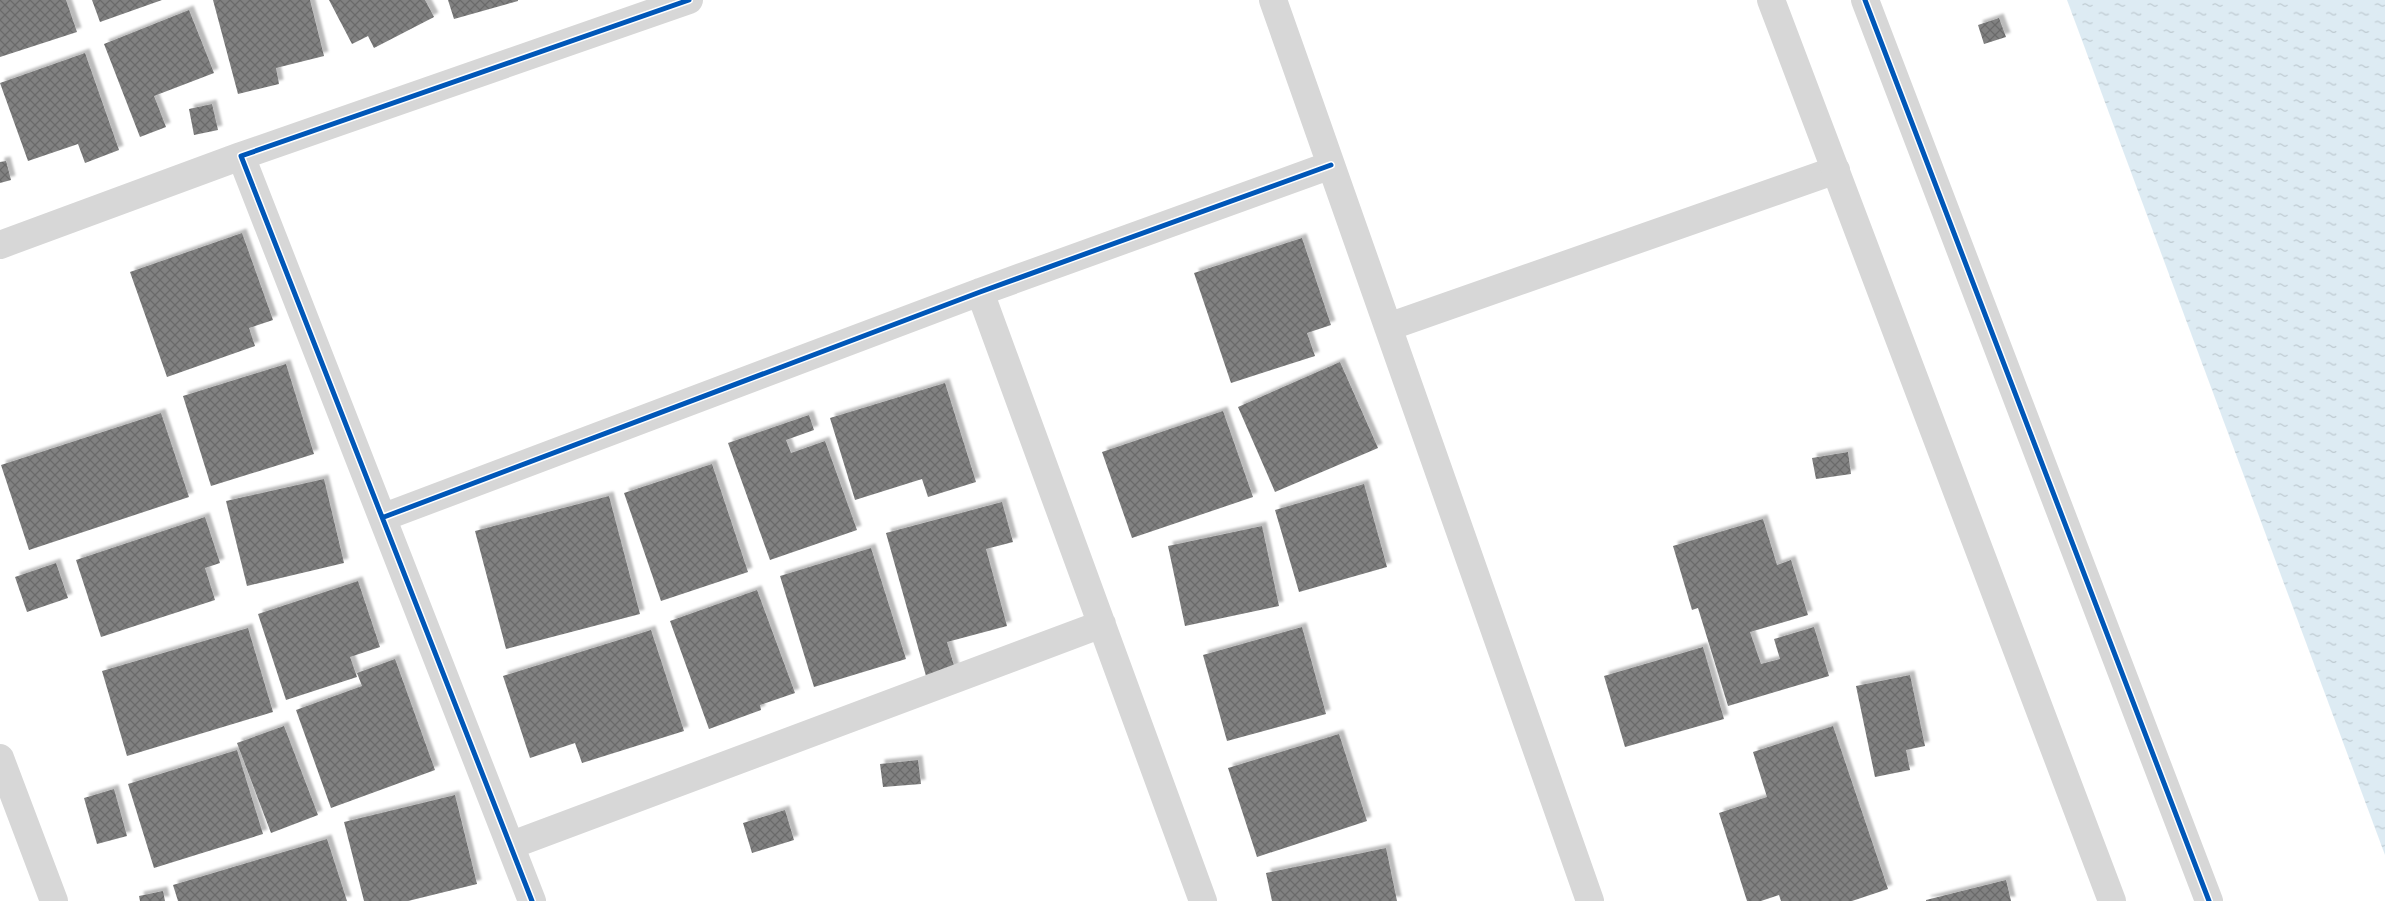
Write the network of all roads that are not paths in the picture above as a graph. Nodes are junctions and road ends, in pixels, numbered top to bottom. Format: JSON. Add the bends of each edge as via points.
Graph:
{"nodes":[{"id":1,"x":689,"y":0,"type":"edge"},
{"id":2,"x":1272,"y":0,"type":"edge"},
{"id":3,"x":1771,"y":0,"type":"edge"},
{"id":4,"x":1865,"y":0,"type":"edge"},
{"id":5,"x":241,"y":156,"type":"junction"},
{"id":6,"x":1331,"y":165,"type":"junction"},
{"id":7,"x":1836,"y":170,"type":"junction"},
{"id":8,"x":0,"y":245,"type":"edge"},
{"id":9,"x":980,"y":292,"type":"junction"},
{"id":10,"x":1388,"y":327,"type":"junction"},
{"id":11,"x":384,"y":517,"type":"junction"},
{"id":12,"x":1102,"y":624,"type":"junction"},
{"id":13,"x":0,"y":758,"type":"edge"},
{"id":14,"x":512,"y":845,"type":"junction"},
{"id":15,"x":54,"y":901,"type":"edge"},
{"id":16,"x":532,"y":901,"type":"edge"},
{"id":17,"x":1203,"y":901,"type":"edge"},
{"id":18,"x":1590,"y":901,"type":"edge"},
{"id":19,"x":2112,"y":901,"type":"edge"},
{"id":20,"x":2209,"y":901,"type":"edge"}],
"edges":[{"from":1,"to":5,"type":"street"},
{"from":2,"to":6,"type":"street"},
{"from":3,"to":7,"type":"street"},
{"from":4,"to":20,"type":"street"},
{"from":5,"to":8,"type":"street"},
{"from":5,"to":11,"type":"street"},
{"from":6,"to":9,"type":"street"},
{"from":6,"to":10,"type":"street"},
{"from":7,"to":10,"type":"street"},
{"from":7,"to":19,"type":"street"},
{"from":9,"to":11,"type":"street"},
{"from":9,"to":12,"type":"street"},
{"from":10,"to":18,"type":"street"},
{"from":11,"to":14,"type":"street"},
{"from":12,"to":14,"type":"street"},
{"from":12,"to":17,"type":"street"},
{"from":13,"to":15,"type":"street"},
{"from":14,"to":16,"type":"street"}]}
